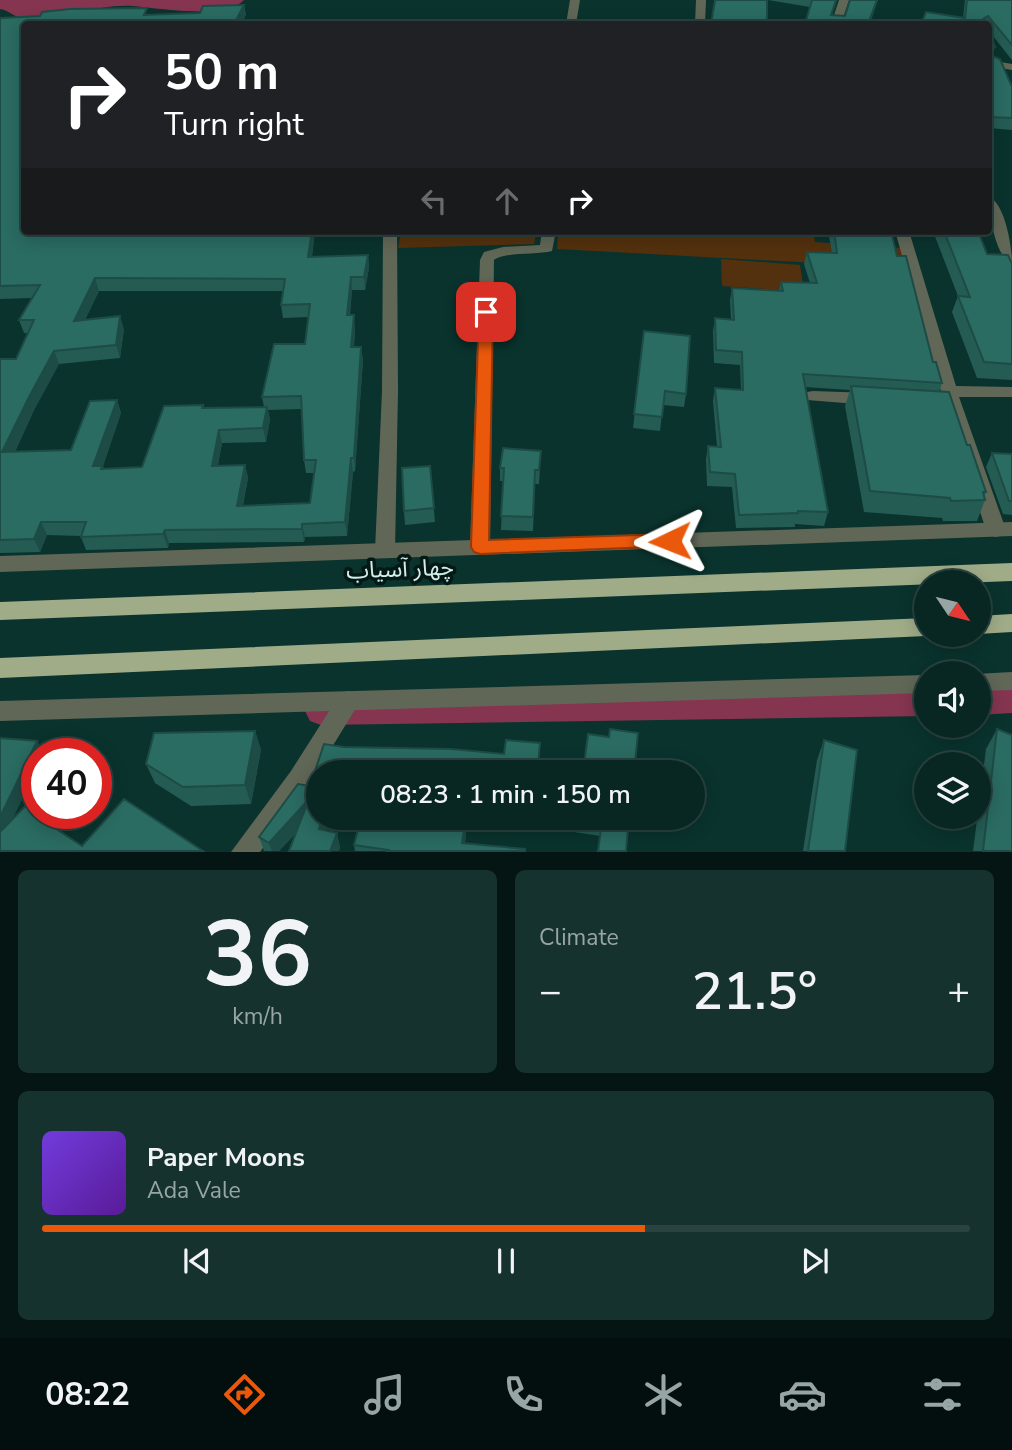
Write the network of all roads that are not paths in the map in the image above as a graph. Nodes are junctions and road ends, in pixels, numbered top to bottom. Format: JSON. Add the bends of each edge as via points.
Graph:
{"nodes":[{"id":1,"x":575,"y":0,"type":"edge"},
{"id":2,"x":701,"y":0,"type":"edge"},
{"id":3,"x":844,"y":0,"type":"edge"},
{"id":4,"x":572,"y":21,"type":"edge"},
{"id":5,"x":700,"y":21,"type":"edge"},
{"id":6,"x":837,"y":21,"type":"edge"},
{"id":7,"x":992,"y":64,"type":"edge"},
{"id":8,"x":1012,"y":67,"type":"edge"},
{"id":9,"x":992,"y":209,"type":"edge"},
{"id":10,"x":390,"y":235,"type":"edge"},
{"id":11,"x":548,"y":235,"type":"edge"},
{"id":12,"x":903,"y":235,"type":"edge"},
{"id":13,"x":1012,"y":259,"type":"edge"},
{"id":14,"x":1012,"y":392,"type":"edge"},
{"id":15,"x":813,"y":396,"type":"dead end"},
{"id":16,"x":951,"y":398,"type":"junction"},
{"id":17,"x":890,"y":400,"type":"edge"},
{"id":18,"x":928,"y":403,"type":"edge"},
{"id":19,"x":1004,"y":530,"type":"edge"},
{"id":20,"x":480,"y":547,"type":"junction"},
{"id":21,"x":385,"y":551,"type":"junction"},
{"id":22,"x":0,"y":564,"type":"edge"},
{"id":23,"x":1012,"y":572,"type":"edge"},
{"id":24,"x":0,"y":611,"type":"edge"},
{"id":25,"x":1012,"y":623,"type":"edge"},
{"id":26,"x":991,"y":624,"type":"edge"},
{"id":27,"x":914,"y":628,"type":"edge"},
{"id":28,"x":0,"y":668,"type":"edge"},
{"id":29,"x":1012,"y":681,"type":"edge"},
{"id":30,"x":991,"y":682,"type":"edge"},
{"id":31,"x":914,"y":684,"type":"edge"},
{"id":32,"x":348,"y":701,"type":"junction"},
{"id":33,"x":0,"y":711,"type":"edge"},
{"id":34,"x":243,"y":852,"type":"edge"}],
"edges":[{"from":1,"to":4,"type":"street"},
{"from":2,"to":5,"type":"street"},
{"from":3,"to":6,"type":"street"},
{"from":7,"to":8,"type":"street"},
{"from":9,"to":13,"type":"street"},
{"from":10,"to":21,"type":"street"},
{"from":11,"to":20,"type":"street","via":[[547,247],[535,252],[496,252],[487,260]]},
{"from":12,"to":16,"type":"street"},
{"from":14,"to":16,"type":"street"},
{"from":15,"to":17,"type":"street"},
{"from":16,"to":18,"type":"street"},
{"from":16,"to":19,"type":"street"},
{"from":19,"to":20,"type":"street"},
{"from":20,"to":21,"type":"street"},
{"from":21,"to":22,"type":"street"},
{"from":23,"to":24,"type":"highway","name":"چهار آسیاب"},
{"from":25,"to":26,"type":"highway"},
{"from":27,"to":28,"type":"highway"},
{"from":29,"to":30,"type":"street"},
{"from":31,"to":32,"type":"street"},
{"from":32,"to":33,"type":"street"},
{"from":32,"to":34,"type":"street"}]}
